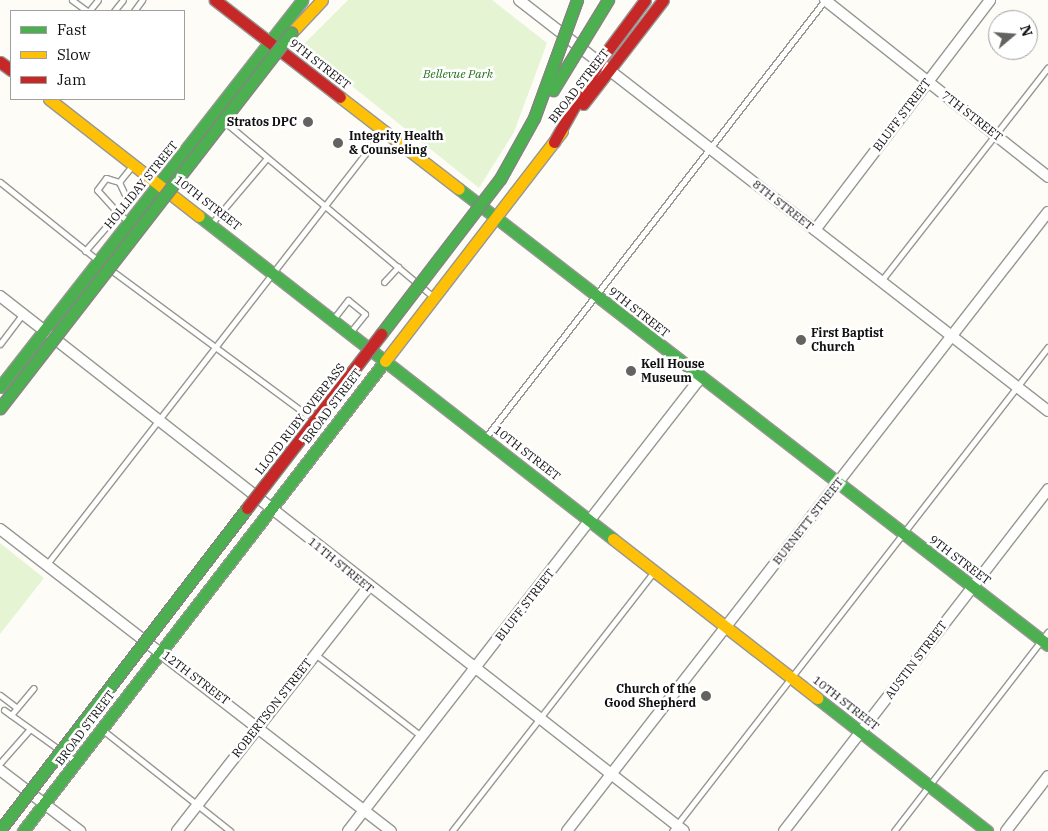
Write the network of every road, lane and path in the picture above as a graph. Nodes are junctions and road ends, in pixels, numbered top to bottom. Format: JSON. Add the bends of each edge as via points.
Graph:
{"nodes":[{"id":1,"x":72,"y":0,"type":"edge"},
{"id":2,"x":98,"y":0,"type":"edge"},
{"id":3,"x":123,"y":0,"type":"edge"},
{"id":4,"x":215,"y":0,"type":"edge"},
{"id":5,"x":302,"y":0,"type":"edge"},
{"id":6,"x":313,"y":0,"type":"edge"},
{"id":7,"x":322,"y":0,"type":"edge"},
{"id":8,"x":519,"y":0,"type":"edge"},
{"id":9,"x":577,"y":0,"type":"edge"},
{"id":10,"x":608,"y":0,"type":"edge"},
{"id":11,"x":645,"y":0,"type":"edge"},
{"id":12,"x":664,"y":0,"type":"edge"},
{"id":13,"x":825,"y":0,"type":"edge"},
{"id":14,"x":990,"y":0,"type":"edge"},
{"id":15,"x":85,"y":10,"type":"edge"},
{"id":16,"x":87,"y":10,"type":"edge"},
{"id":17,"x":115,"y":10,"type":"edge"},
{"id":18,"x":291,"y":33,"type":"junction"},
{"id":19,"x":270,"y":43,"type":"junction"},
{"id":20,"x":599,"y":62,"type":"junction"},
{"id":21,"x":1048,"y":67,"type":"edge"},
{"id":22,"x":609,"y":70,"type":"junction"},
{"id":23,"x":928,"y":81,"type":"junction"},
{"id":24,"x":63,"y":103,"type":"edge"},
{"id":25,"x":214,"y":112,"type":"junction"},
{"id":26,"x":534,"y":118,"type":"junction"},
{"id":27,"x":383,"y":131,"type":"junction"},
{"id":28,"x":995,"y":135,"type":"junction"},
{"id":29,"x":554,"y":142,"type":"junction"},
{"id":30,"x":710,"y":148,"type":"junction"},
{"id":31,"x":267,"y":158,"type":"junction"},
{"id":32,"x":134,"y":164,"type":"junction"},
{"id":33,"x":1048,"y":177,"type":"edge"},
{"id":34,"x":0,"y":182,"type":"edge"},
{"id":35,"x":119,"y":182,"type":"junction"},
{"id":36,"x":159,"y":183,"type":"junction"},
{"id":37,"x":325,"y":206,"type":"junction"},
{"id":38,"x":1048,"y":212,"type":"edge"},
{"id":39,"x":118,"y":213,"type":"junction"},
{"id":40,"x":494,"y":217,"type":"junction"},
{"id":41,"x":128,"y":222,"type":"junction"},
{"id":42,"x":212,"y":224,"type":"junction"},
{"id":43,"x":815,"y":230,"type":"junction"},
{"id":44,"x":96,"y":237,"type":"junction"},
{"id":45,"x":109,"y":247,"type":"junction"},
{"id":46,"x":85,"y":251,"type":"junction"},
{"id":47,"x":98,"y":261,"type":"junction"},
{"id":48,"x":398,"y":267,"type":"junction"},
{"id":49,"x":274,"y":272,"type":"junction"},
{"id":50,"x":881,"y":281,"type":"junction"},
{"id":51,"x":384,"y":282,"type":"dead end"},
{"id":52,"x":0,"y":296,"type":"edge"},
{"id":53,"x":596,"y":296,"type":"junction"},
{"id":54,"x":433,"y":297,"type":"junction"},
{"id":55,"x":23,"y":314,"type":"junction"},
{"id":56,"x":334,"y":318,"type":"junction"},
{"id":57,"x":43,"y":330,"type":"junction"},
{"id":58,"x":351,"y":331,"type":"junction"},
{"id":59,"x":952,"y":336,"type":"junction"},
{"id":60,"x":0,"y":344,"type":"edge"},
{"id":61,"x":214,"y":347,"type":"junction"},
{"id":62,"x":1048,"y":347,"type":"edge"},
{"id":63,"x":385,"y":359,"type":"junction"},
{"id":64,"x":701,"y":377,"type":"junction"},
{"id":65,"x":1017,"y":386,"type":"junction"},
{"id":66,"x":0,"y":387,"type":"edge"},
{"id":67,"x":0,"y":408,"type":"edge"},
{"id":68,"x":1048,"y":410,"type":"edge"},
{"id":69,"x":157,"y":419,"type":"junction"},
{"id":70,"x":329,"y":432,"type":"junction"},
{"id":71,"x":485,"y":438,"type":"junction"},
{"id":72,"x":837,"y":483,"type":"junction"},
{"id":73,"x":1048,"y":489,"type":"edge"},
{"id":74,"x":271,"y":508,"type":"junction"},
{"id":75,"x":590,"y":521,"type":"junction"},
{"id":76,"x":0,"y":529,"type":"edge"},
{"id":77,"x":903,"y":534,"type":"junction"},
{"id":78,"x":47,"y":564,"type":"junction"},
{"id":79,"x":654,"y":571,"type":"junction"},
{"id":80,"x":368,"y":587,"type":"junction"},
{"id":81,"x":972,"y":587,"type":"junction"},
{"id":82,"x":726,"y":627,"type":"junction"},
{"id":83,"x":1046,"y":639,"type":"edge"},
{"id":84,"x":161,"y":651,"type":"junction"},
{"id":85,"x":315,"y":654,"type":"junction"},
{"id":86,"x":475,"y":670,"type":"junction"},
{"id":87,"x":791,"y":678,"type":"junction"},
{"id":88,"x":34,"y":688,"type":"dead end"},
{"id":89,"x":0,"y":695,"type":"edge"},
{"id":90,"x":17,"y":708,"type":"junction"},
{"id":91,"x":4,"y":710,"type":"dead end"},
{"id":92,"x":11,"y":715,"type":"junction"},
{"id":93,"x":538,"y":719,"type":"junction"},
{"id":94,"x":258,"y":725,"type":"junction"},
{"id":95,"x":30,"y":729,"type":"junction"},
{"id":96,"x":101,"y":730,"type":"junction"},
{"id":97,"x":861,"y":732,"type":"junction"},
{"id":98,"x":422,"y":736,"type":"junction"},
{"id":99,"x":76,"y":762,"type":"junction"},
{"id":100,"x":0,"y":763,"type":"edge"},
{"id":101,"x":0,"y":770,"type":"edge"},
{"id":102,"x":610,"y":776,"type":"junction"},
{"id":103,"x":1048,"y":776,"type":"edge"},
{"id":104,"x":929,"y":786,"type":"junction"},
{"id":105,"x":45,"y":804,"type":"junction"},
{"id":106,"x":197,"y":805,"type":"junction"},
{"id":107,"x":364,"y":810,"type":"junction"},
{"id":108,"x":677,"y":829,"type":"edge"},
{"id":109,"x":0,"y":830,"type":"edge"},
{"id":110,"x":24,"y":831,"type":"edge"},
{"id":111,"x":80,"y":831,"type":"edge"},
{"id":112,"x":177,"y":831,"type":"edge"},
{"id":113,"x":230,"y":831,"type":"edge"},
{"id":114,"x":348,"y":831,"type":"edge"},
{"id":115,"x":391,"y":831,"type":"edge"},
{"id":116,"x":452,"y":831,"type":"edge"},
{"id":117,"x":567,"y":831,"type":"edge"},
{"id":118,"x":784,"y":831,"type":"edge"},
{"id":119,"x":894,"y":831,"type":"edge"},
{"id":120,"x":987,"y":831,"type":"edge"},
{"id":121,"x":1006,"y":831,"type":"edge"}],
"edges":[{"from":1,"to":15,"type":"lane"},
{"from":2,"to":16,"type":"lane"},
{"from":3,"to":17,"type":"lane"},
{"from":4,"to":19,"type":"main road","name":"9TH STREET"},
{"from":5,"to":19,"type":"main road","name":"HOLLIDAY STREET"},
{"from":6,"to":18,"type":"main road"},
{"from":7,"to":18,"type":"main road"},
{"from":8,"to":20,"type":"street","name":"8TH STREET"},
{"from":9,"to":26,"type":"main road","name":"LLOYD RUBY OVERPASS","bridge":true},
{"from":10,"to":26,"type":"main road","bridge":true,"via":[[585,44]]},
{"from":11,"to":20,"type":"main road"},
{"from":12,"to":22,"type":"main road","name":"BROAD STREET"},
{"from":13,"to":23,"type":"street","name":"7TH STREET"},
{"from":13,"to":30,"type":"lane"},
{"from":14,"to":23,"type":"street","name":"BLUFF STREET"},
{"from":18,"to":67,"type":"main road","bridge":true},
{"from":19,"to":25,"type":"main road","name":"HOLLIDAY STREET"},
{"from":19,"to":27,"type":"main road","name":"9TH STREET"},
{"from":20,"to":22,"type":"street","name":"8TH STREET"},
{"from":20,"to":29,"type":"main road"},
{"from":21,"to":28,"type":"lane"},
{"from":22,"to":29,"type":"main road","name":"BROAD STREET"},
{"from":22,"to":30,"type":"street","name":"8TH STREET"},
{"from":23,"to":28,"type":"street","name":"7TH STREET"},
{"from":23,"to":43,"type":"street","name":"BLUFF STREET"},
{"from":24,"to":32,"type":"main road","name":"10TH STREET"},
{"from":25,"to":31,"type":"lane"},
{"from":25,"to":36,"type":"main road","name":"HOLLIDAY STREET"},
{"from":26,"to":109,"type":"main road","name":"LLOYD RUBY OVERPASS","bridge":true,"via":[[469,223]]},
{"from":27,"to":37,"type":"lane"},
{"from":27,"to":40,"type":"main road","name":"9TH STREET"},
{"from":28,"to":33,"type":"street","name":"7TH STREET"},
{"from":28,"to":50,"type":"lane"},
{"from":29,"to":40,"type":"main road","name":"BROAD STREET"},
{"from":30,"to":43,"type":"street","name":"8TH STREET"},
{"from":30,"to":53,"type":"lane"},
{"from":31,"to":37,"type":"lane"},
{"from":31,"to":42,"type":"lane"},
{"from":32,"to":35,"type":"lane"},
{"from":32,"to":36,"type":"main road","name":"10TH STREET"},
{"from":34,"to":46,"type":"lane"},
{"from":35,"to":39,"type":"lane","via":[[128,201]]},
{"from":35,"to":39,"type":"lane","via":[[106,178],[97,190]]},
{"from":36,"to":41,"type":"main road","name":"HOLLIDAY STREET"},
{"from":36,"to":42,"type":"main road","name":"10TH STREET"},
{"from":37,"to":48,"type":"lane"},
{"from":37,"to":49,"type":"lane"},
{"from":38,"to":59,"type":"street","name":"BURNETT STREET"},
{"from":39,"to":41,"type":"lane"},
{"from":39,"to":44,"type":"lane"},
{"from":40,"to":53,"type":"main road","name":"9TH STREET"},
{"from":40,"to":54,"type":"main road","name":"BROAD STREET"},
{"from":41,"to":45,"type":"main road","name":"HOLLIDAY STREET"},
{"from":42,"to":49,"type":"main road","name":"10TH STREET"},
{"from":43,"to":50,"type":"street","name":"8TH STREET"},
{"from":44,"to":45,"type":"lane"},
{"from":44,"to":46,"type":"lane"},
{"from":45,"to":47,"type":"main road","name":"HOLLIDAY STREET"},
{"from":46,"to":47,"type":"lane"},
{"from":47,"to":57,"type":"main road","name":"HOLLIDAY STREET"},
{"from":47,"to":61,"type":"lane"},
{"from":48,"to":51,"type":"lane"},
{"from":48,"to":54,"type":"lane"},
{"from":49,"to":56,"type":"main road","name":"10TH STREET"},
{"from":49,"to":61,"type":"lane"},
{"from":50,"to":59,"type":"street","name":"8TH STREET"},
{"from":52,"to":55,"type":"street","name":"11TH STREET"},
{"from":53,"to":64,"type":"main road","name":"9TH STREET"},
{"from":53,"to":71,"type":"lane"},
{"from":54,"to":63,"type":"main road","name":"BROAD STREET"},
{"from":55,"to":57,"type":"street","name":"11TH STREET"},
{"from":55,"to":60,"type":"lane"},
{"from":56,"to":58,"type":"main road","name":"10TH STREET"},
{"from":56,"to":58,"type":"lane","via":[[348,300],[365,314]]},
{"from":57,"to":66,"type":"main road","name":"HOLLIDAY STREET"},
{"from":57,"to":69,"type":"street","name":"11TH STREET"},
{"from":58,"to":63,"type":"main road","name":"10TH STREET"},
{"from":59,"to":65,"type":"street","name":"8TH STREET"},
{"from":59,"to":72,"type":"street","name":"BURNETT STREET"},
{"from":61,"to":69,"type":"lane"},
{"from":61,"to":70,"type":"lane"},
{"from":62,"to":65,"type":"lane"},
{"from":63,"to":70,"type":"main road","name":"BROAD STREET"},
{"from":63,"to":71,"type":"main road","name":"10TH STREET"},
{"from":64,"to":72,"type":"main road","name":"9TH STREET"},
{"from":64,"to":75,"type":"street","name":"BLUFF STREET"},
{"from":65,"to":68,"type":"street","name":"8TH STREET"},
{"from":65,"to":77,"type":"lane"},
{"from":69,"to":74,"type":"street","name":"11TH STREET"},
{"from":69,"to":78,"type":"lane"},
{"from":70,"to":74,"type":"main road","name":"BROAD STREET"},
{"from":71,"to":75,"type":"main road","name":"10TH STREET"},
{"from":72,"to":77,"type":"main road","name":"9TH STREET"},
{"from":72,"to":82,"type":"street","name":"BURNETT STREET"},
{"from":73,"to":81,"type":"street","name":"AUSTIN STREET"},
{"from":74,"to":80,"type":"street","name":"11TH STREET"},
{"from":74,"to":84,"type":"main road","name":"BROAD STREET"},
{"from":75,"to":79,"type":"main road","name":"10TH STREET"},
{"from":75,"to":86,"type":"street","name":"BLUFF STREET"},
{"from":76,"to":78,"type":"street","name":"12TH STREET"},
{"from":77,"to":81,"type":"main road","name":"9TH STREET"},
{"from":77,"to":87,"type":"lane"},
{"from":78,"to":84,"type":"street","name":"12TH STREET"},
{"from":79,"to":82,"type":"main road","name":"10TH STREET"},
{"from":79,"to":93,"type":"lane"},
{"from":80,"to":85,"type":"street","name":"ROBERTSON STREET"},
{"from":80,"to":86,"type":"street","name":"11TH STREET"},
{"from":81,"to":83,"type":"main road","name":"9TH STREET"},
{"from":81,"to":97,"type":"street","name":"AUSTIN STREET"},
{"from":82,"to":87,"type":"main road","name":"10TH STREET"},
{"from":82,"to":102,"type":"street","name":"BURNETT STREET"},
{"from":83,"to":104,"type":"lane"},
{"from":84,"to":94,"type":"street","name":"12TH STREET"},
{"from":84,"to":96,"type":"main road","name":"BROAD STREET"},
{"from":85,"to":94,"type":"street","name":"ROBERTSON STREET"},
{"from":85,"to":98,"type":"lane"},
{"from":86,"to":93,"type":"street","name":"11TH STREET"},
{"from":86,"to":98,"type":"street","name":"BLUFF STREET"},
{"from":87,"to":97,"type":"main road","name":"10TH STREET"},
{"from":87,"to":108,"type":"lane"},
{"from":88,"to":90,"type":"lane"},
{"from":89,"to":90,"type":"lane"},
{"from":90,"to":92,"type":"lane"},
{"from":91,"to":92,"type":"lane"},
{"from":92,"to":95,"type":"lane"},
{"from":93,"to":102,"type":"street","name":"11TH STREET"},
{"from":93,"to":116,"type":"lane"},
{"from":94,"to":106,"type":"street","name":"ROBERTSON STREET"},
{"from":94,"to":107,"type":"street","name":"12TH STREET"},
{"from":95,"to":99,"type":"lane"},
{"from":95,"to":100,"type":"lane"},
{"from":96,"to":99,"type":"main road","name":"BROAD STREET"},
{"from":96,"to":106,"type":"lane"},
{"from":97,"to":104,"type":"main road","name":"10TH STREET"},
{"from":97,"to":118,"type":"street","name":"AUSTIN STREET"},
{"from":98,"to":107,"type":"street","name":"BLUFF STREET"},
{"from":99,"to":105,"type":"main road","name":"BROAD STREET"},
{"from":101,"to":105,"type":"street"},
{"from":102,"to":108,"type":"street","name":"11TH STREET"},
{"from":102,"to":117,"type":"street","name":"BURNETT STREET"},
{"from":103,"to":121,"type":"street"},
{"from":104,"to":119,"type":"lane"},
{"from":104,"to":120,"type":"main road","name":"10TH STREET"},
{"from":105,"to":110,"type":"main road","name":"BROAD STREET"},
{"from":105,"to":111,"type":"street"},
{"from":106,"to":112,"type":"street","name":"ROBERTSON STREET"},
{"from":106,"to":113,"type":"lane"},
{"from":107,"to":114,"type":"street","name":"BLUFF STREET"},
{"from":107,"to":115,"type":"street","name":"12TH STREET"}]}
